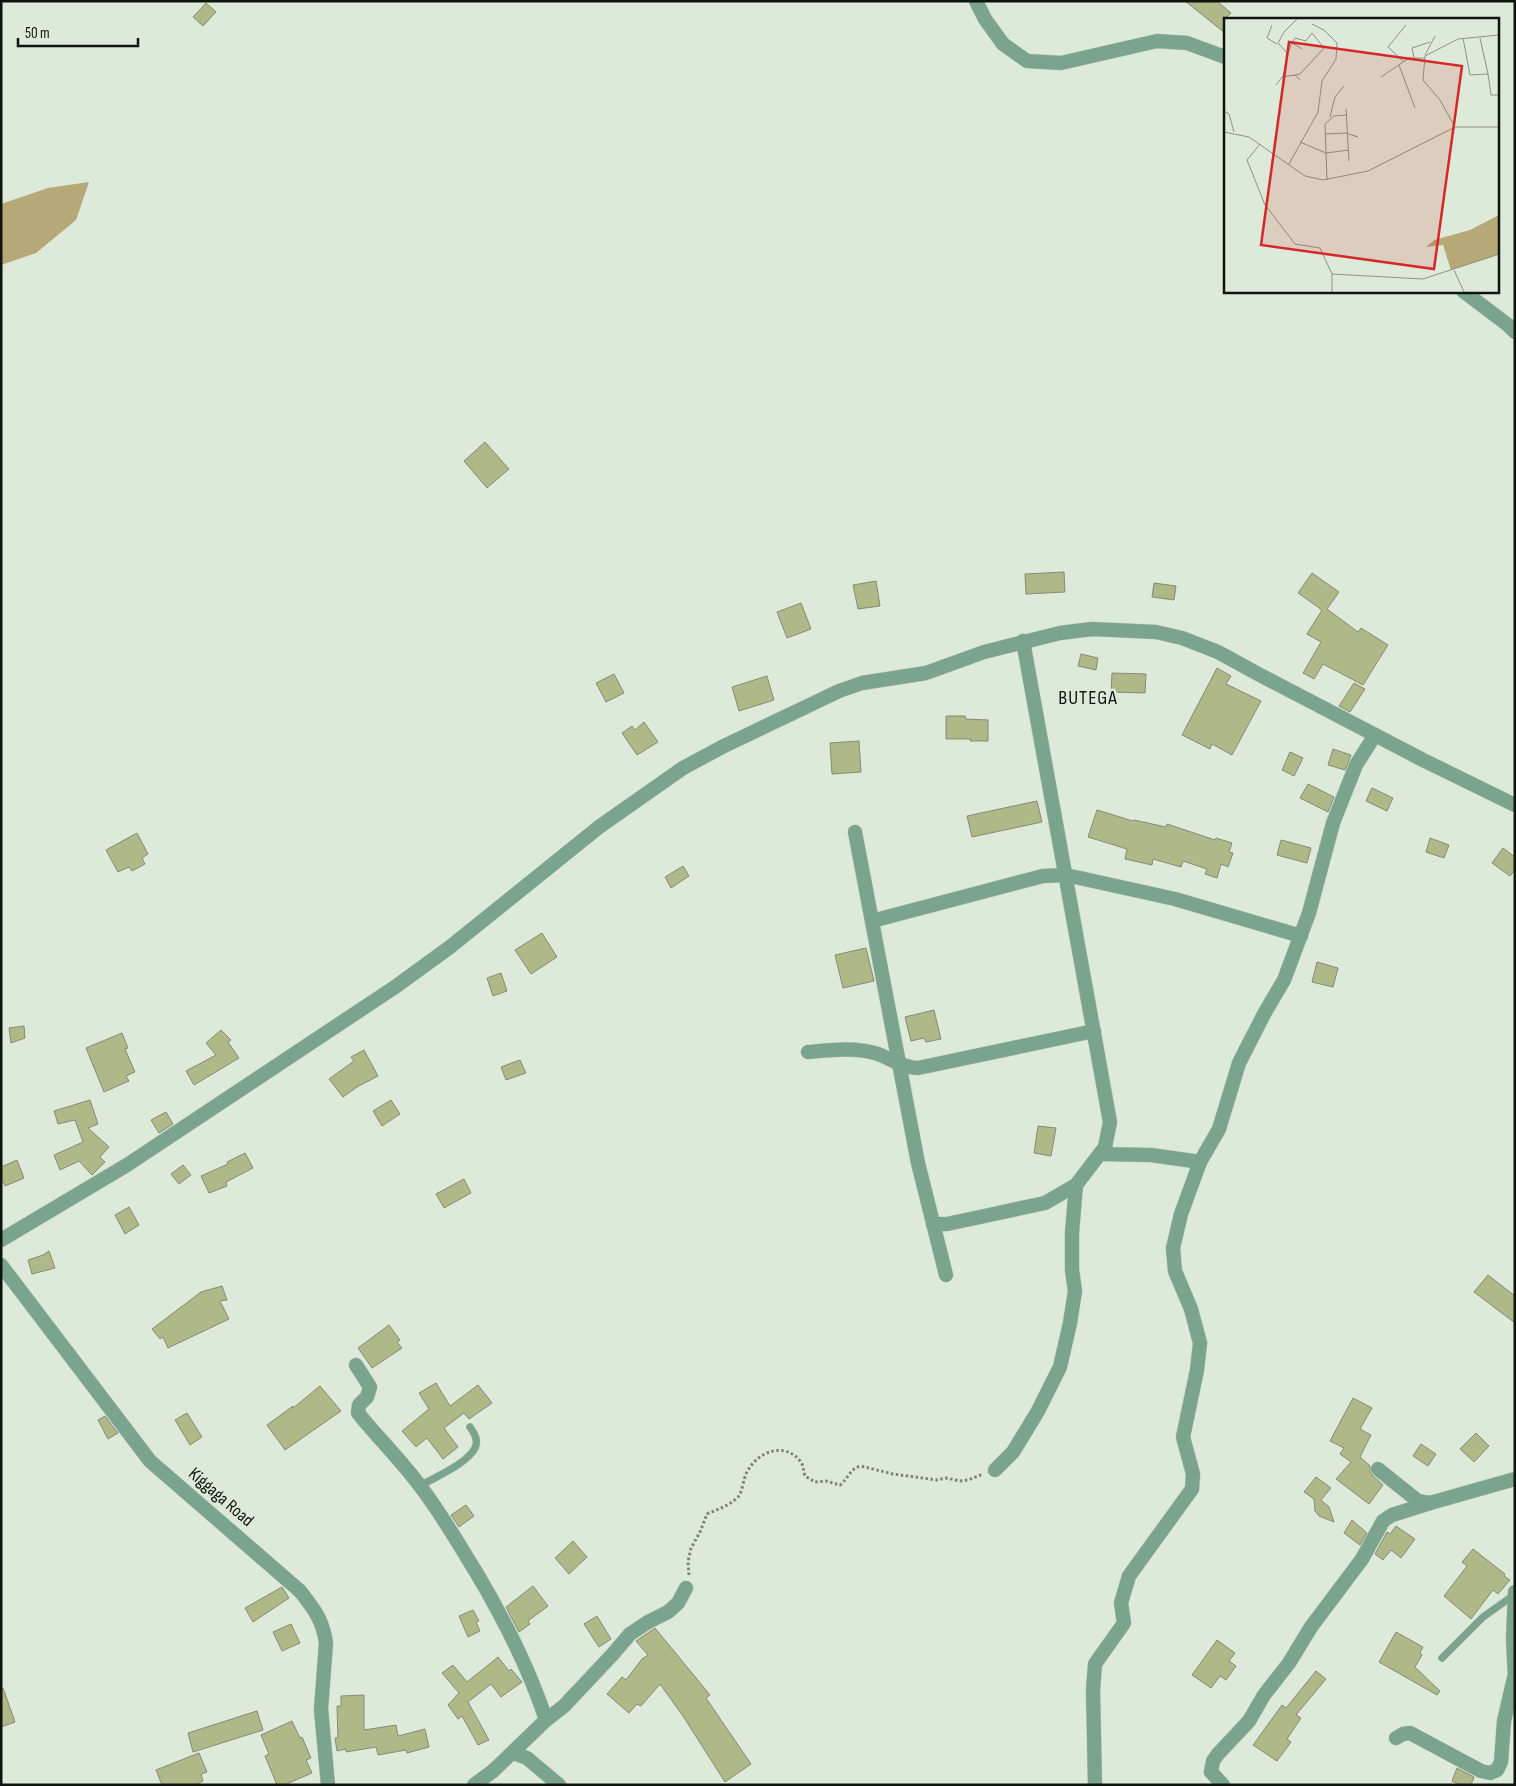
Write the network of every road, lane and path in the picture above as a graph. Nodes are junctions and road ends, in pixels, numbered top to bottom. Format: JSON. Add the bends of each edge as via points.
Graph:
{"nodes":[{"id":1,"x":976,"y":1,"type":"edge"},
{"id":2,"x":1224,"y":57,"type":"edge"},
{"id":3,"x":1464,"y":292,"type":"edge"},
{"id":4,"x":1515,"y":332,"type":"edge"},
{"id":5,"x":1023,"y":641,"type":"junction"},
{"id":6,"x":1375,"y":735,"type":"junction"},
{"id":7,"x":1515,"y":805,"type":"edge"},
{"id":8,"x":855,"y":832,"type":"dead end"},
{"id":9,"x":1066,"y":875,"type":"junction"},
{"id":10,"x":872,"y":921,"type":"junction"},
{"id":11,"x":1301,"y":936,"type":"junction"},
{"id":12,"x":1094,"y":1031,"type":"junction"},
{"id":13,"x":808,"y":1052,"type":"dead end"},
{"id":14,"x":899,"y":1063,"type":"junction"},
{"id":15,"x":1100,"y":1154,"type":"junction"},
{"id":16,"x":1200,"y":1162,"type":"junction"},
{"id":17,"x":1076,"y":1184,"type":"junction"},
{"id":18,"x":933,"y":1224,"type":"junction"},
{"id":19,"x":1,"y":1240,"type":"edge"},
{"id":20,"x":1,"y":1265,"type":"edge"},
{"id":21,"x":946,"y":1275,"type":"dead end"},
{"id":22,"x":356,"y":1364,"type":"dead end"},
{"id":23,"x":470,"y":1427,"type":"dead end"},
{"id":24,"x":1378,"y":1469,"type":"dead end"},
{"id":25,"x":995,"y":1470,"type":"joint"},
{"id":26,"x":1515,"y":1479,"type":"edge"},
{"id":27,"x":420,"y":1486,"type":"junction"},
{"id":28,"x":1430,"y":1503,"type":"junction"},
{"id":29,"x":686,"y":1588,"type":"joint"},
{"id":30,"x":1514,"y":1593,"type":"edge"},
{"id":31,"x":1442,"y":1658,"type":"dead end"},
{"id":32,"x":1515,"y":1678,"type":"edge"},
{"id":33,"x":546,"y":1720,"type":"junction"},
{"id":34,"x":1396,"y":1738,"type":"dead end"},
{"id":35,"x":513,"y":1753,"type":"junction"},
{"id":36,"x":1497,"y":1770,"type":"junction"},
{"id":37,"x":328,"y":1785,"type":"edge"},
{"id":38,"x":474,"y":1785,"type":"edge"},
{"id":39,"x":559,"y":1785,"type":"edge"},
{"id":40,"x":1095,"y":1785,"type":"edge"},
{"id":41,"x":1223,"y":1785,"type":"edge"},
{"id":42,"x":1495,"y":1785,"type":"edge"}],
"edges":[{"from":1,"to":2,"type":"street","via":[[1004,44],[1026,61],[1061,63],[1156,41],[1187,43]]},
{"from":3,"to":4,"type":"street"},
{"from":5,"to":6,"type":"street","via":[[1092,629],[1147,631],[1182,638],[1218,652]]},
{"from":5,"to":9,"type":"street"},
{"from":5,"to":19,"type":"street","via":[[926,673],[862,683],[839,691],[683,768],[599,827],[395,987],[127,1165]]},
{"from":6,"to":7,"type":"street"},
{"from":6,"to":11,"type":"street","via":[[1356,765],[1333,822]]},
{"from":8,"to":10,"type":"street"},
{"from":9,"to":10,"type":"street","via":[[1043,876]]},
{"from":9,"to":11,"type":"street","via":[[1175,899]]},
{"from":9,"to":12,"type":"street"},
{"from":10,"to":14,"type":"street"},
{"from":11,"to":16,"type":"street","via":[[1284,980],[1239,1063],[1218,1129]]},
{"from":12,"to":14,"type":"street","via":[[918,1068],[908,1068]]},
{"from":12,"to":15,"type":"street","via":[[1110,1122],[1105,1147]]},
{"from":13,"to":14,"type":"street","via":[[849,1048],[878,1054]]},
{"from":14,"to":18,"type":"street"},
{"from":15,"to":16,"type":"street","via":[[1151,1155]]},
{"from":15,"to":17,"type":"street"},
{"from":16,"to":40,"type":"street","via":[[1181,1214],[1173,1248],[1175,1271],[1191,1309],[1200,1343],[1184,1437],[1193,1474],[1192,1489],[1129,1576],[1121,1603],[1124,1623],[1095,1664]]},
{"from":17,"to":18,"type":"street","via":[[1045,1203],[947,1224]]},
{"from":17,"to":25,"type":"street","via":[[1072,1232],[1075,1291],[1060,1367],[1013,1452]]},
{"from":18,"to":21,"type":"street"},
{"from":20,"to":37,"type":"street","name":"Kiggaga Road","via":[[150,1461],[300,1591],[319,1615],[326,1643],[320,1709]]},
{"from":22,"to":27,"type":"street","via":[[370,1387],[358,1413]]},
{"from":23,"to":27,"type":"lane","via":[[476,1438],[475,1448],[463,1462]]},
{"from":24,"to":28,"type":"street","via":[[1418,1501]]},
{"from":25,"to":29,"type":"path","via":[[960,1481],[893,1474],[861,1466],[850,1472],[840,1486],[826,1481],[815,1482],[805,1476],[796,1456],[779,1449],[771,1451],[757,1460],[745,1474],[739,1496],[707,1514],[691,1548]]},
{"from":26,"to":28,"type":"street"},
{"from":27,"to":33,"type":"street","via":[[493,1601],[535,1685]]},
{"from":28,"to":41,"type":"street","via":[[1383,1521],[1362,1559],[1311,1627],[1249,1721],[1213,1761],[1211,1772]]},
{"from":29,"to":33,"type":"street","via":[[678,1604],[630,1634],[564,1706]]},
{"from":30,"to":31,"type":"lane","via":[[1483,1617]]},
{"from":30,"to":32,"type":"street"},
{"from":32,"to":36,"type":"street","via":[[1504,1721],[1501,1762]]},
{"from":33,"to":35,"type":"street"},
{"from":34,"to":36,"type":"street","via":[[1410,1733],[1481,1771],[1490,1773]]},
{"from":35,"to":38,"type":"street"},
{"from":35,"to":39,"type":"street","via":[[527,1758]]},
{"from":36,"to":42,"type":"street"}]}
